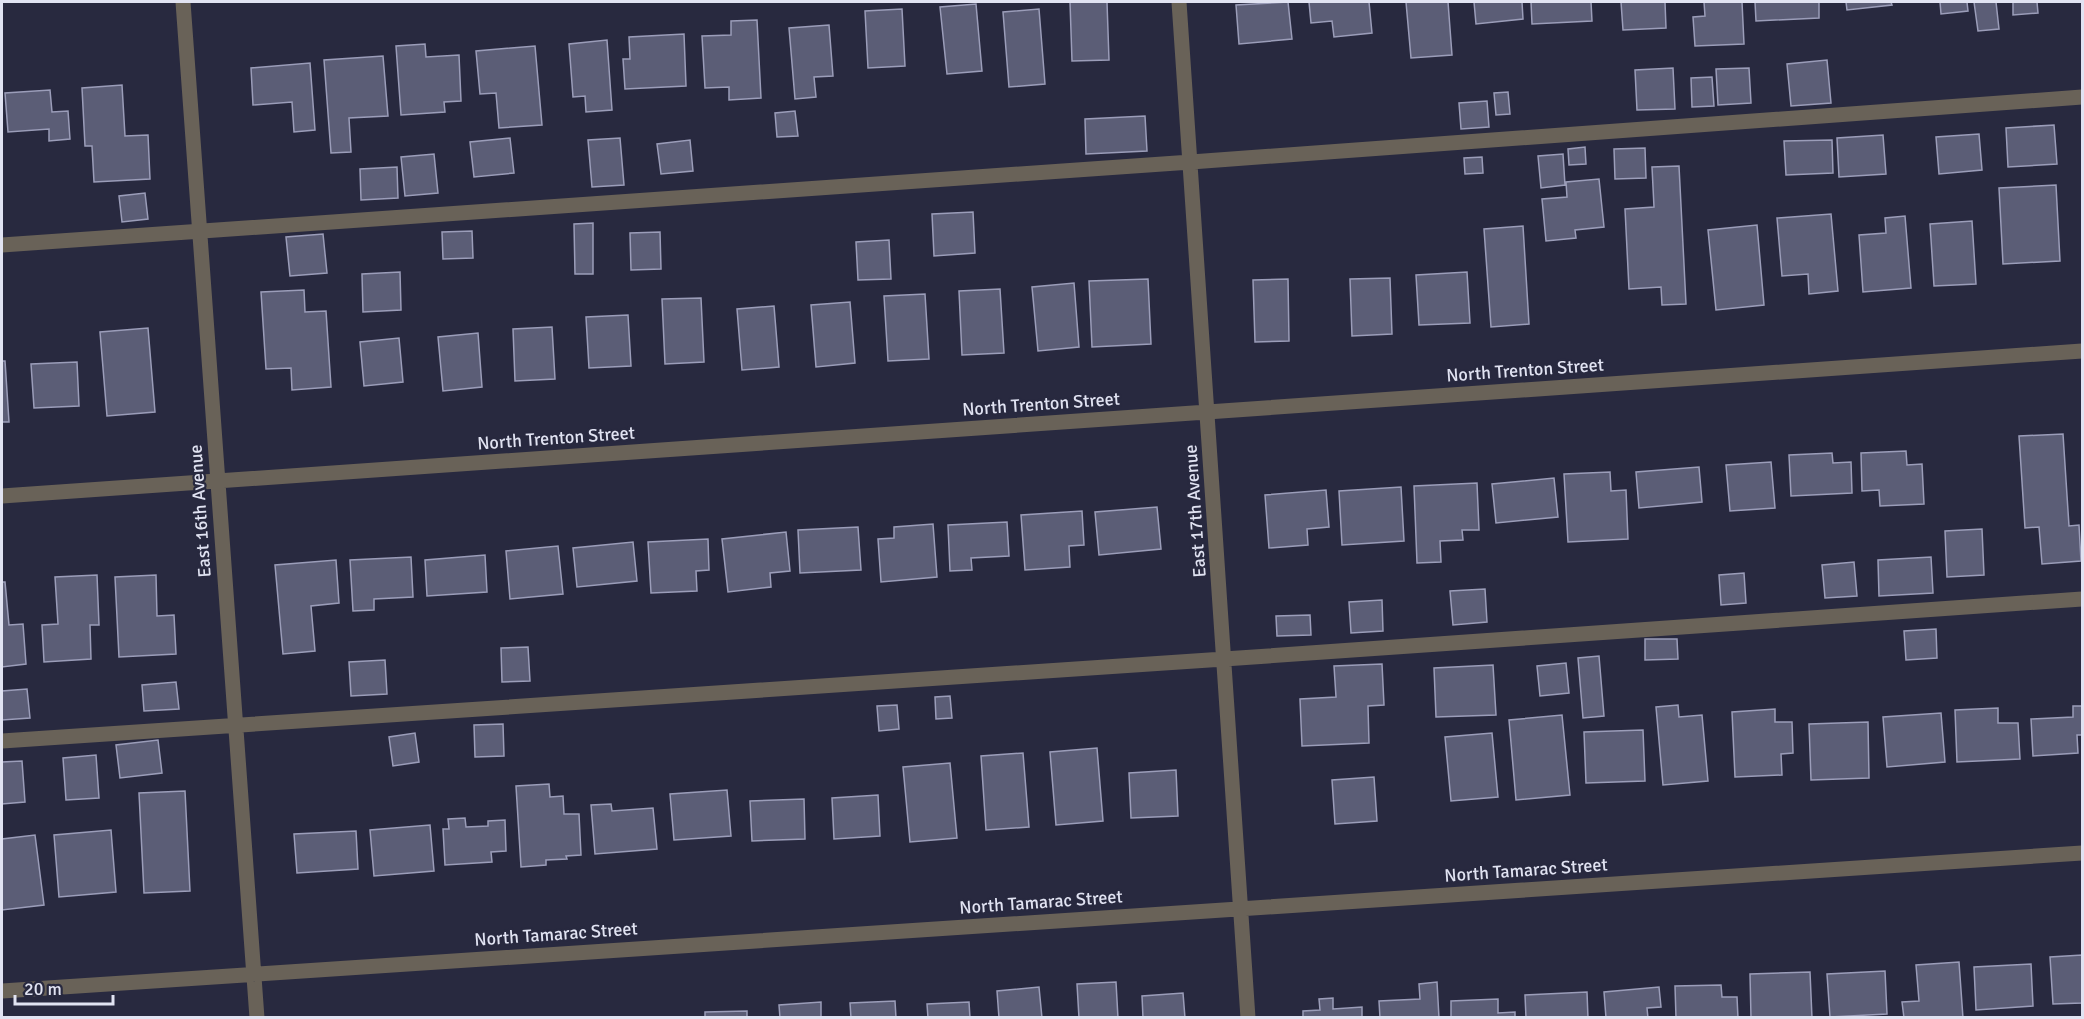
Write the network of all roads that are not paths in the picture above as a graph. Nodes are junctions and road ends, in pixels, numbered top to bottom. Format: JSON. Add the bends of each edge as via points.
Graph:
{"nodes":[{"id":1,"x":183,"y":2,"type":"edge"},
{"id":2,"x":1179,"y":2,"type":"edge"},
{"id":3,"x":2082,"y":97,"type":"edge"},
{"id":4,"x":1191,"y":162,"type":"junction"},
{"id":5,"x":200,"y":232,"type":"junction"},
{"id":6,"x":2,"y":245,"type":"edge"},
{"id":7,"x":2082,"y":351,"type":"edge"},
{"id":8,"x":1208,"y":412,"type":"junction"},
{"id":9,"x":217,"y":482,"type":"junction"},
{"id":10,"x":2,"y":496,"type":"edge"},
{"id":11,"x":2082,"y":599,"type":"edge"},
{"id":12,"x":1224,"y":659,"type":"junction"},
{"id":13,"x":236,"y":725,"type":"junction"},
{"id":14,"x":2,"y":741,"type":"edge"},
{"id":15,"x":2082,"y":853,"type":"edge"},
{"id":16,"x":1241,"y":908,"type":"junction"},
{"id":17,"x":254,"y":974,"type":"junction"},
{"id":18,"x":2,"y":991,"type":"edge"},
{"id":19,"x":257,"y":1017,"type":"edge"},
{"id":20,"x":1248,"y":1017,"type":"edge"}],
"edges":[{"from":1,"to":5,"type":"street","name":"East 16th Avenue"},
{"from":2,"to":4,"type":"street","name":"East 17th Avenue"},
{"from":3,"to":4,"type":"street"},
{"from":4,"to":5,"type":"street"},
{"from":4,"to":8,"type":"street","name":"East 17th Avenue"},
{"from":5,"to":6,"type":"street"},
{"from":5,"to":9,"type":"street","name":"East 16th Avenue"},
{"from":7,"to":8,"type":"street","name":"North Trenton Street"},
{"from":8,"to":9,"type":"street","name":"North Trenton Street"},
{"from":8,"to":12,"type":"street","name":"East 17th Avenue"},
{"from":9,"to":10,"type":"street","name":"North Trenton Street"},
{"from":9,"to":13,"type":"street","name":"East 16th Avenue"},
{"from":11,"to":12,"type":"street"},
{"from":12,"to":13,"type":"street"},
{"from":12,"to":16,"type":"street","name":"East 17th Avenue"},
{"from":13,"to":14,"type":"street"},
{"from":13,"to":17,"type":"street","name":"East 16th Avenue"},
{"from":15,"to":16,"type":"street","name":"North Tamarac Street"},
{"from":16,"to":17,"type":"street","name":"North Tamarac Street"},
{"from":16,"to":20,"type":"street","name":"East 17th Avenue"},
{"from":17,"to":18,"type":"street","name":"North Tamarac Street"},
{"from":17,"to":19,"type":"street","name":"East 16th Avenue"}]}
